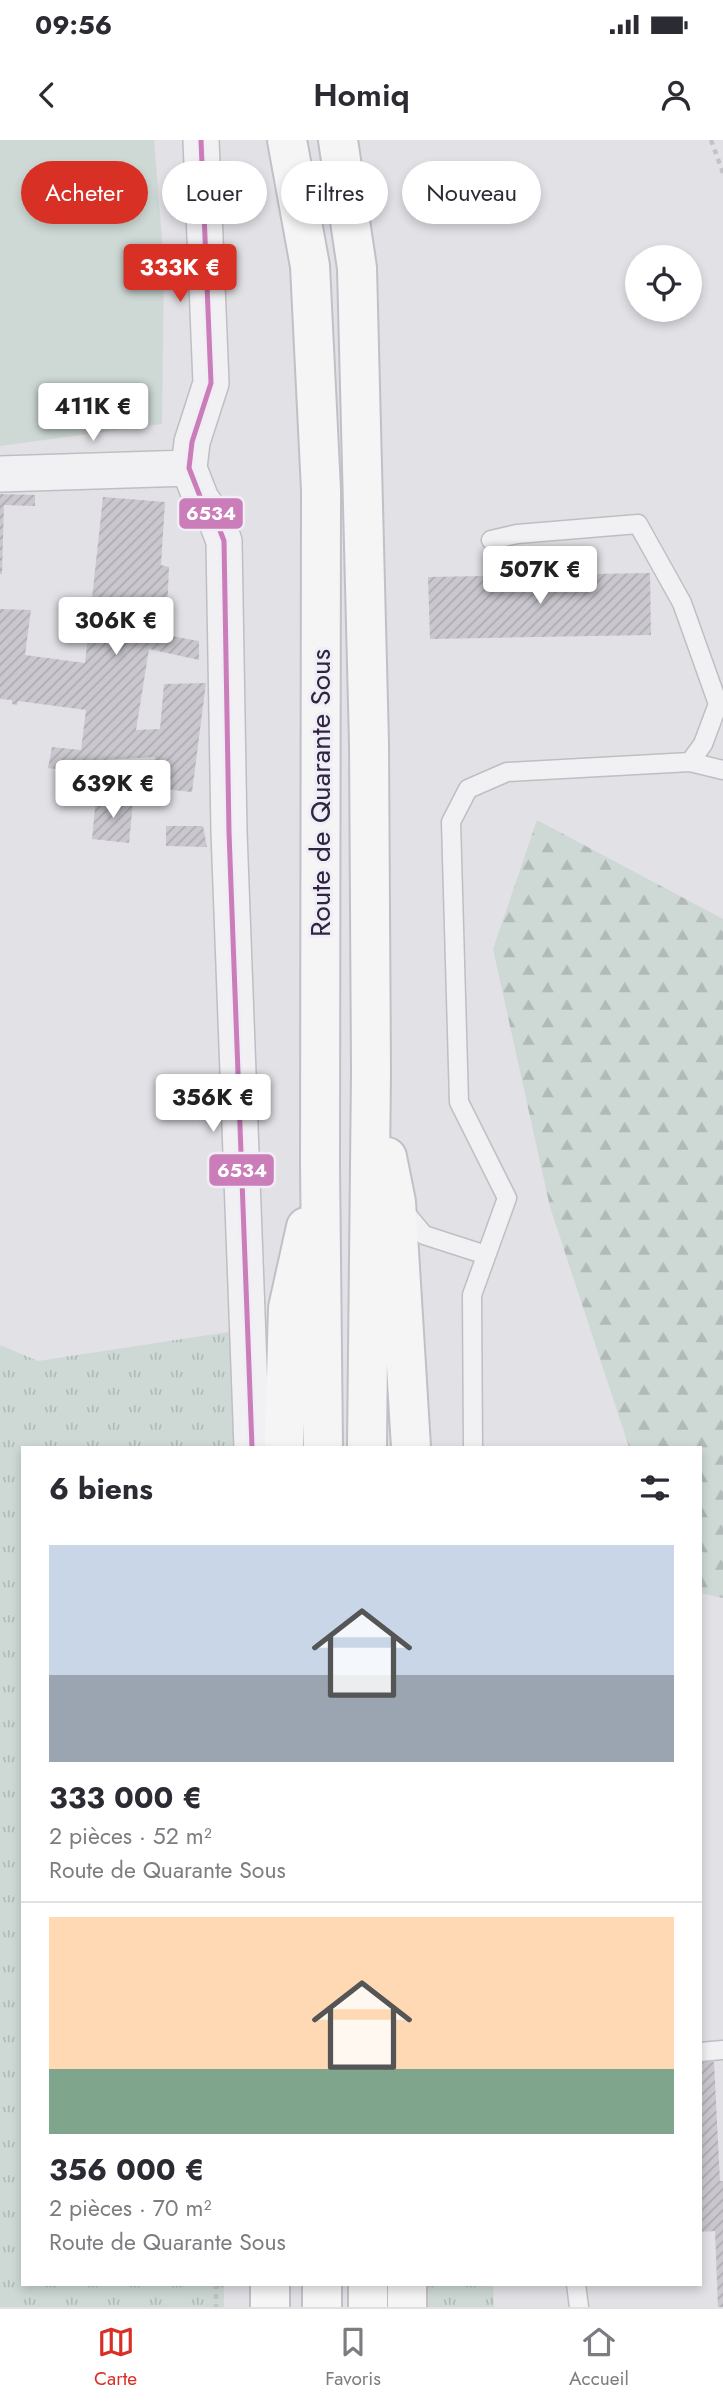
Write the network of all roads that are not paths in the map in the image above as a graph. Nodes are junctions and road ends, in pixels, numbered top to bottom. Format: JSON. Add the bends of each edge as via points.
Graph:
{"nodes":[{"id":1,"x":201,"y":140,"type":"edge"},
{"id":2,"x":287,"y":140,"type":"edge"},
{"id":3,"x":338,"y":140,"type":"edge"},
{"id":4,"x":189,"y":468,"type":"junction"},
{"id":5,"x":0,"y":474,"type":"edge"},
{"id":6,"x":491,"y":540,"type":"dead end"},
{"id":7,"x":690,"y":762,"type":"junction"},
{"id":8,"x":723,"y":770,"type":"edge"},
{"id":9,"x":372,"y":1072,"type":"junction"},
{"id":10,"x":320,"y":1164,"type":"junction"},
{"id":11,"x":396,"y":1202,"type":"junction"},
{"id":12,"x":486,"y":1255,"type":"junction"},
{"id":13,"x":252,"y":1446,"type":"edge"},
{"id":14,"x":284,"y":1446,"type":"edge"},
{"id":15,"x":323,"y":1446,"type":"edge"},
{"id":16,"x":367,"y":1446,"type":"edge"},
{"id":17,"x":411,"y":1446,"type":"edge"},
{"id":18,"x":473,"y":1446,"type":"edge"},
{"id":19,"x":723,"y":2050,"type":"edge"},
{"id":20,"x":702,"y":2052,"type":"edge"},
{"id":21,"x":270,"y":2286,"type":"edge"},
{"id":22,"x":322,"y":2286,"type":"edge"},
{"id":23,"x":368,"y":2286,"type":"edge"},
{"id":24,"x":407,"y":2286,"type":"edge"},
{"id":25,"x":576,"y":2286,"type":"edge"},
{"id":26,"x":270,"y":2307,"type":"edge"},
{"id":27,"x":322,"y":2307,"type":"edge"},
{"id":28,"x":368,"y":2307,"type":"edge"},
{"id":29,"x":407,"y":2307,"type":"edge"},
{"id":30,"x":579,"y":2307,"type":"edge"}],
"edges":[{"from":1,"to":4,"type":"street","via":[[211,383],[192,442]]},
{"from":2,"to":10,"type":"main road","name":"Route de Quarante Sous","via":[[310,266],[321,490]]},
{"from":3,"to":9,"type":"main road","name":"Route de Quarante Sous","via":[[357,268]]},
{"from":4,"to":5,"type":"street"},
{"from":4,"to":13,"type":"street","via":[[224,541],[229,832]]},
{"from":6,"to":7,"type":"lane","via":[[638,524],[682,603],[718,704],[703,744]]},
{"from":7,"to":8,"type":"lane"},
{"from":7,"to":12,"type":"lane","via":[[507,772],[468,789],[451,822],[459,1102],[506,1198]]},
{"from":9,"to":11,"type":"main road"},
{"from":9,"to":16,"type":"main road","name":"Route de Quarante Sous"},
{"from":10,"to":14,"type":"main road","via":[[288,1308]]},
{"from":10,"to":15,"type":"main road","name":"Route de Quarante Sous"},
{"from":11,"to":12,"type":"lane","via":[[424,1236]]},
{"from":11,"to":17,"type":"main road"},
{"from":12,"to":18,"type":"lane","via":[[472,1295]]},
{"from":19,"to":20,"type":"lane"},
{"from":21,"to":26,"type":"main road"},
{"from":22,"to":27,"type":"main road"},
{"from":23,"to":28,"type":"main road"},
{"from":24,"to":29,"type":"main road"},
{"from":25,"to":30,"type":"lane"}]}
